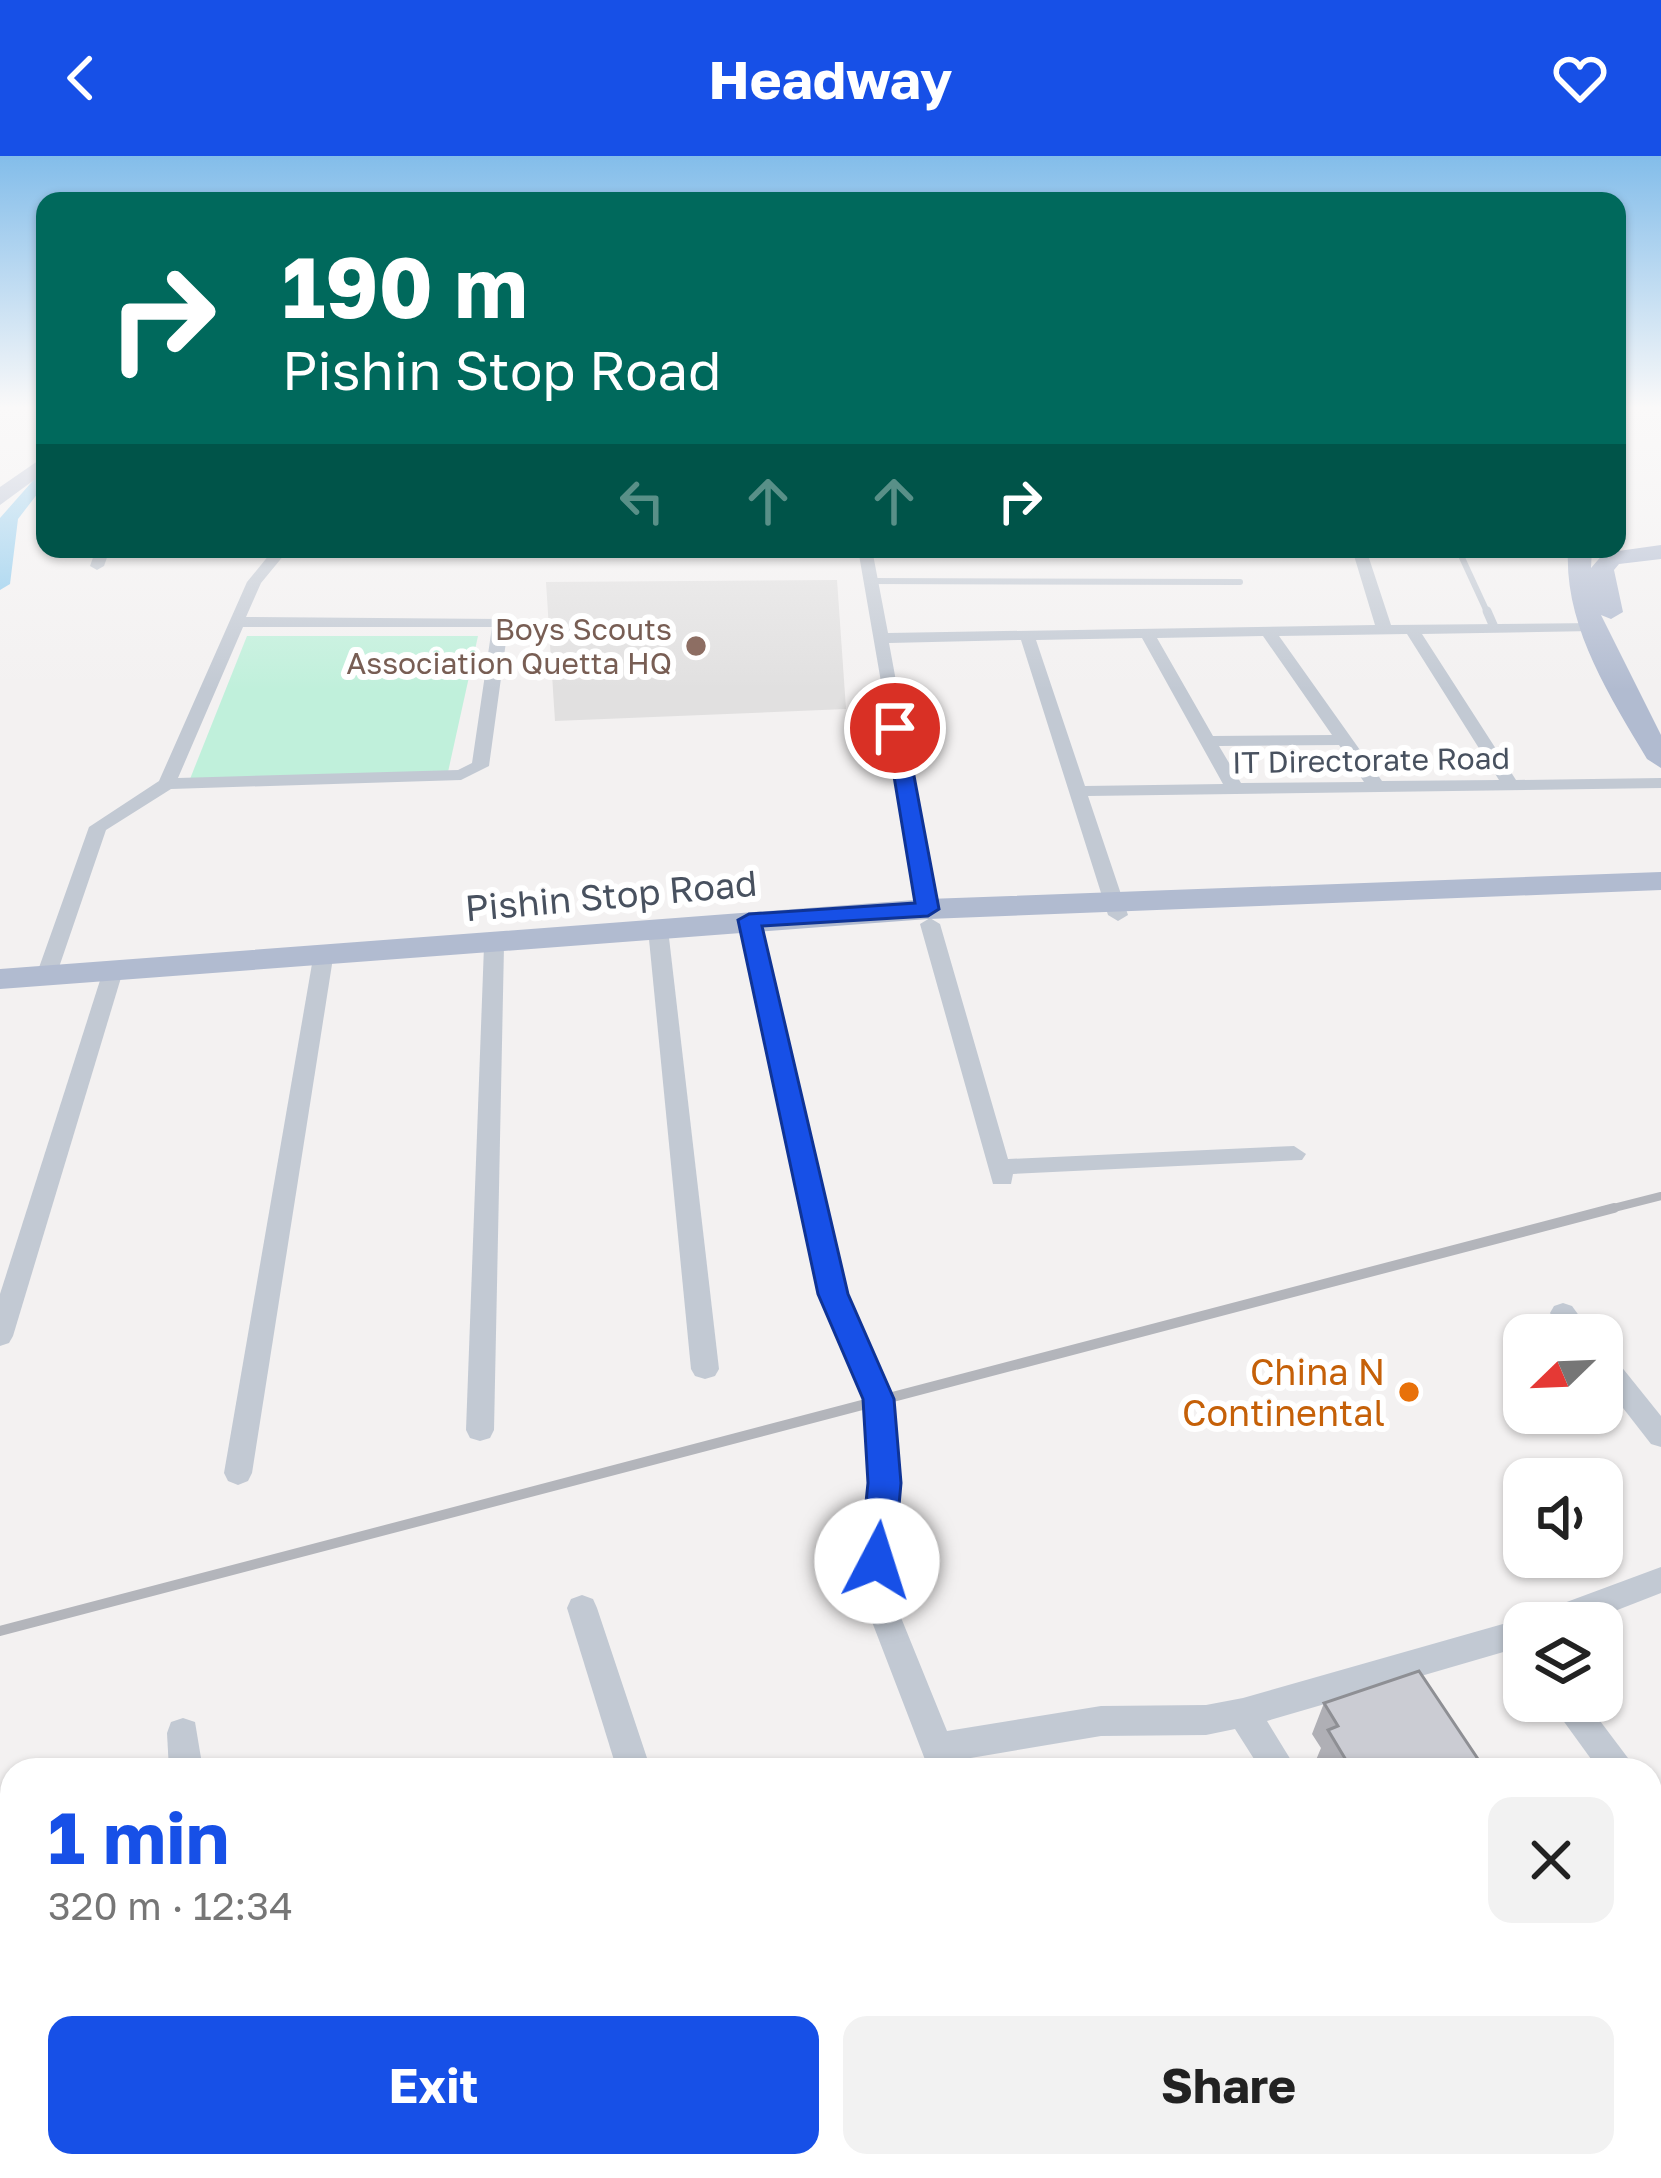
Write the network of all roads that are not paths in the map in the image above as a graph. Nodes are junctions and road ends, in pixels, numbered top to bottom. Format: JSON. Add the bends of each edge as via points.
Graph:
{"nodes":[{"id":1,"x":1661,"y":548,"type":"edge"},
{"id":2,"x":1626,"y":549,"type":"edge"},
{"id":3,"x":100,"y":558,"type":"edge"},
{"id":4,"x":274,"y":558,"type":"edge"},
{"id":5,"x":866,"y":558,"type":"edge"},
{"id":6,"x":1362,"y":558,"type":"edge"},
{"id":7,"x":1462,"y":558,"type":"edge"},
{"id":8,"x":1579,"y":558,"type":"edge"},
{"id":9,"x":1605,"y":558,"type":"edge"},
{"id":10,"x":97,"y":566,"type":"dead end"},
{"id":11,"x":870,"y":581,"type":"junction"},
{"id":12,"x":1240,"y":583,"type":"dead end"},
{"id":13,"x":239,"y":622,"type":"junction"},
{"id":14,"x":1593,"y":626,"type":"junction"},
{"id":15,"x":1494,"y":627,"type":"junction"},
{"id":16,"x":1384,"y":628,"type":"junction"},
{"id":17,"x":1410,"y":628,"type":"junction"},
{"id":18,"x":1266,"y":629,"type":"junction"},
{"id":19,"x":1146,"y":632,"type":"junction"},
{"id":20,"x":1027,"y":635,"type":"junction"},
{"id":21,"x":879,"y":638,"type":"junction"},
{"id":22,"x":1661,"y":713,"type":"edge"},
{"id":23,"x":1344,"y":740,"type":"junction"},
{"id":24,"x":1208,"y":741,"type":"junction"},
{"id":25,"x":1661,"y":759,"type":"edge"},
{"id":26,"x":1661,"y":783,"type":"edge"},
{"id":27,"x":167,"y":784,"type":"junction"},
{"id":28,"x":1510,"y":785,"type":"junction"},
{"id":29,"x":1377,"y":787,"type":"junction"},
{"id":30,"x":1234,"y":789,"type":"junction"},
{"id":31,"x":1081,"y":791,"type":"junction"},
{"id":32,"x":1661,"y":881,"type":"edge"},
{"id":33,"x":1661,"y":899,"type":"edge"},
{"id":34,"x":1115,"y":907,"type":"junction"},
{"id":35,"x":929,"y":916,"type":"junction"},
{"id":36,"x":751,"y":926,"type":"junction"},
{"id":37,"x":659,"y":935,"type":"junction"},
{"id":38,"x":493,"y":951,"type":"junction"},
{"id":39,"x":322,"y":963,"type":"junction"},
{"id":40,"x":46,"y":976,"type":"junction"},
{"id":41,"x":111,"y":978,"type":"junction"},
{"id":42,"x":0,"y":979,"type":"edge"},
{"id":43,"x":0,"y":993,"type":"edge"},
{"id":44,"x":1294,"y":1154,"type":"dead end"},
{"id":45,"x":0,"y":1336,"type":"edge"},
{"id":46,"x":705,"y":1369,"type":"dead end"},
{"id":47,"x":1623,"y":1388,"type":"edge"},
{"id":48,"x":480,"y":1430,"type":"dead end"},
{"id":49,"x":1661,"y":1436,"type":"edge"},
{"id":50,"x":238,"y":1473,"type":"dead end"},
{"id":51,"x":1661,"y":1580,"type":"edge"},
{"id":52,"x":1603,"y":1602,"type":"edge"},
{"id":53,"x":582,"y":1608,"type":"dead end"},
{"id":54,"x":1503,"y":1644,"type":"edge"},
{"id":55,"x":1243,"y":1713,"type":"junction"},
{"id":56,"x":1582,"y":1722,"type":"edge"},
{"id":57,"x":183,"y":1733,"type":"dead end"},
{"id":58,"x":185,"y":1758,"type":"edge"},
{"id":59,"x":630,"y":1758,"type":"edge"},
{"id":60,"x":942,"y":1758,"type":"edge"},
{"id":61,"x":946,"y":1758,"type":"edge"},
{"id":62,"x":1272,"y":1758,"type":"edge"},
{"id":63,"x":1610,"y":1758,"type":"edge"}],
"edges":[{"from":1,"to":2,"type":"main road"},
{"from":3,"to":10,"type":"street"},
{"from":4,"to":13,"type":"street","via":[[254,581]]},
{"from":5,"to":11,"type":"street"},
{"from":6,"to":16,"type":"street"},
{"from":7,"to":15,"type":"lane"},
{"from":8,"to":14,"type":"main road"},
{"from":9,"to":22,"type":"main road","via":[[1622,645]]},
{"from":11,"to":12,"type":"lane"},
{"from":11,"to":21,"type":"street"},
{"from":13,"to":27,"type":"street"},
{"from":13,"to":27,"type":"street","via":[[496,622],[480,766],[461,775]]},
{"from":14,"to":15,"type":"street"},
{"from":14,"to":25,"type":"main road"},
{"from":15,"to":17,"type":"street"},
{"from":16,"to":17,"type":"street"},
{"from":16,"to":18,"type":"street"},
{"from":17,"to":28,"type":"street"},
{"from":18,"to":19,"type":"street"},
{"from":18,"to":23,"type":"street"},
{"from":19,"to":20,"type":"street"},
{"from":19,"to":24,"type":"street"},
{"from":20,"to":21,"type":"street"},
{"from":20,"to":31,"type":"street"},
{"from":21,"to":35,"type":"street"},
{"from":23,"to":24,"type":"street"},
{"from":23,"to":29,"type":"street"},
{"from":24,"to":30,"type":"street"},
{"from":26,"to":28,"type":"street","name":"IT Directorate Road"},
{"from":27,"to":40,"type":"street","via":[[98,827]]},
{"from":28,"to":29,"type":"street","name":"IT Directorate Road"},
{"from":29,"to":30,"type":"street","name":"IT Directorate Road"},
{"from":30,"to":31,"type":"street","name":"IT Directorate Road"},
{"from":31,"to":34,"type":"street"},
{"from":32,"to":34,"type":"main road","name":"Pishin Stop Road"},
{"from":33,"to":34,"type":"main road","name":"Pishin Stop Road"},
{"from":34,"to":35,"type":"main road","name":"Pishin Stop Road"},
{"from":35,"to":36,"type":"main road","name":"Pishin Stop Road"},
{"from":35,"to":44,"type":"street","via":[[1001,1174]]},
{"from":36,"to":37,"type":"main road","name":"Pishin Stop Road"},
{"from":36,"to":60,"type":"street","via":[[833,1294],[878,1399],[884,1483],[874,1588]]},
{"from":37,"to":38,"type":"main road","name":"Pishin Stop Road"},
{"from":37,"to":46,"type":"street"},
{"from":38,"to":39,"type":"main road","name":"Pishin Stop Road"},
{"from":38,"to":48,"type":"street"},
{"from":39,"to":41,"type":"main road","name":"Pishin Stop Road"},
{"from":39,"to":50,"type":"street"},
{"from":40,"to":41,"type":"main road","name":"Pishin Stop Road"},
{"from":40,"to":42,"type":"main road","name":"Pishin Stop Road"},
{"from":41,"to":43,"type":"main road","name":"Pishin Stop Road"},
{"from":41,"to":45,"type":"street"},
{"from":47,"to":49,"type":"street"},
{"from":51,"to":52,"type":"street"},
{"from":53,"to":59,"type":"street"},
{"from":54,"to":55,"type":"street"},
{"from":55,"to":61,"type":"street","via":[[1100,1720]]},
{"from":55,"to":62,"type":"street"},
{"from":56,"to":63,"type":"street"},
{"from":57,"to":58,"type":"street"}]}
